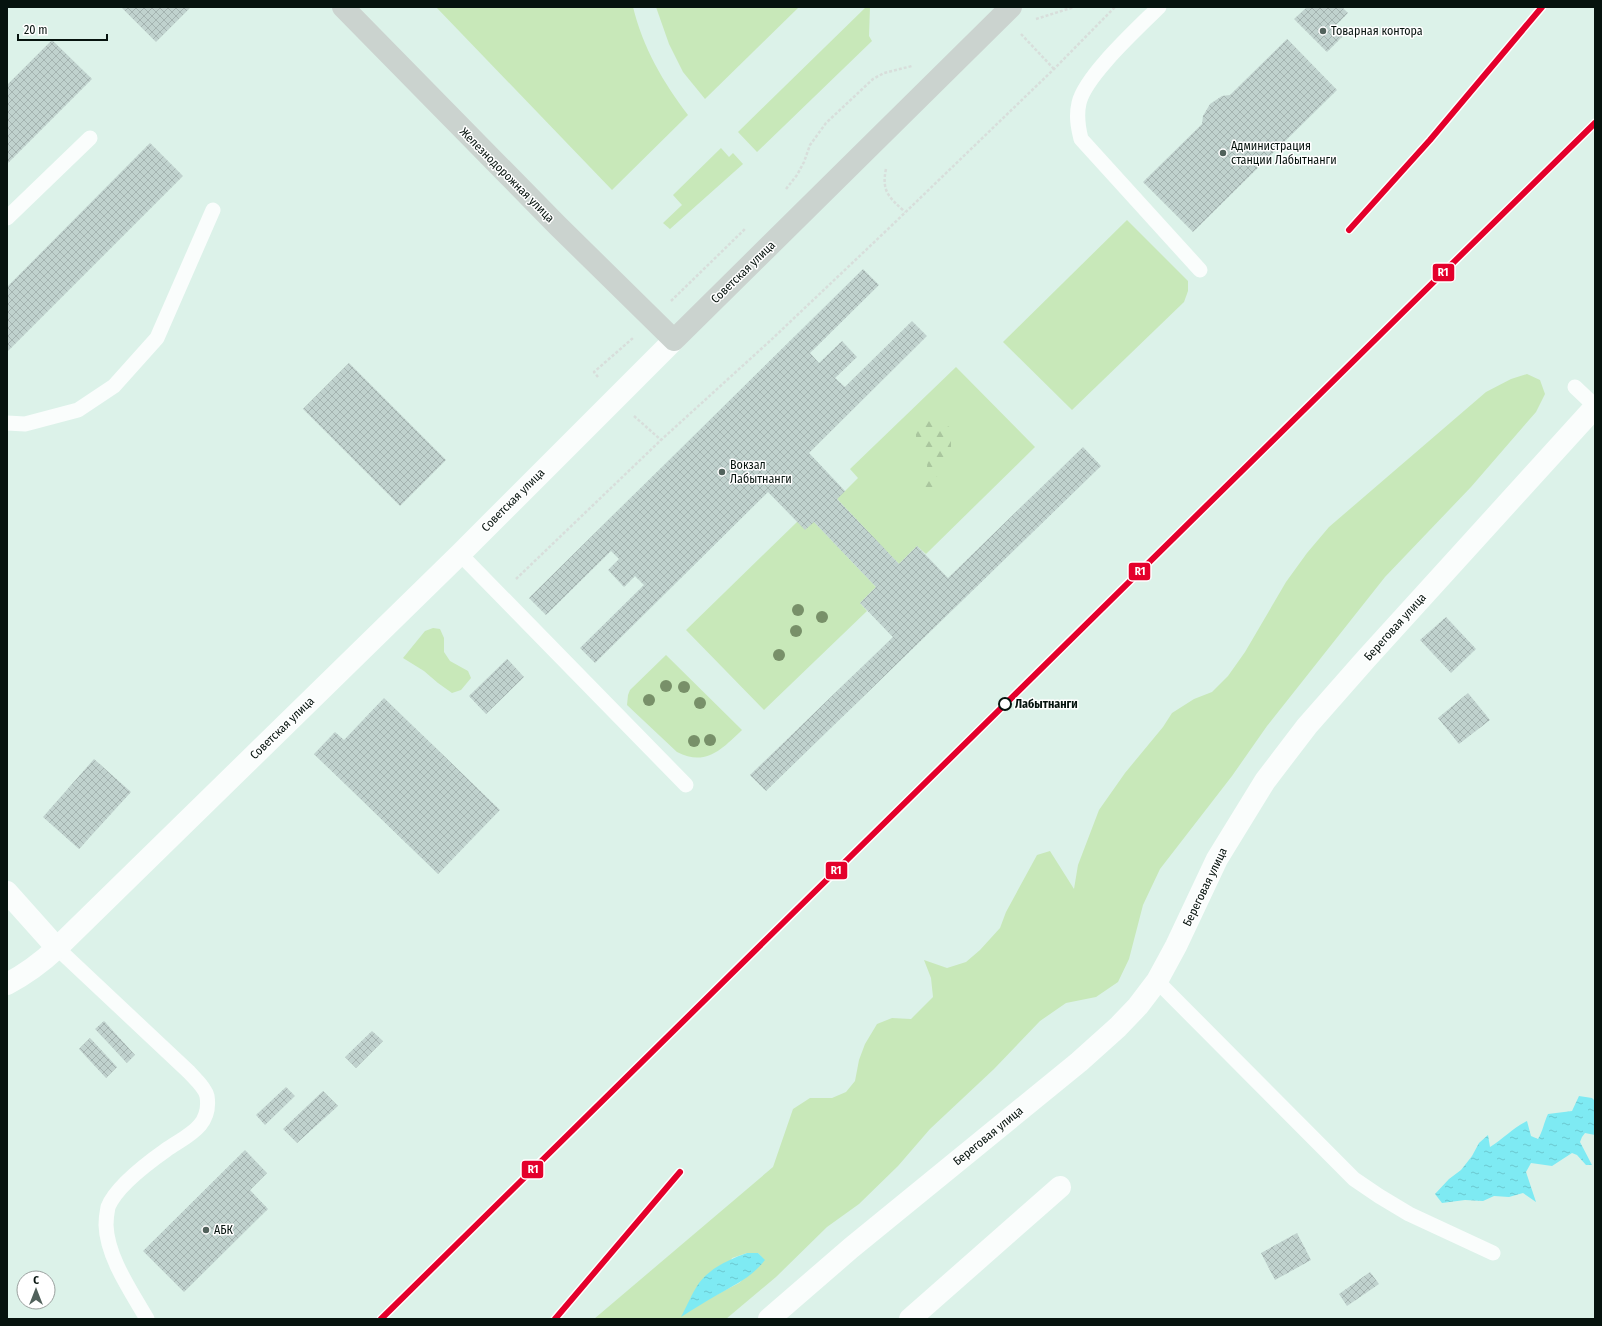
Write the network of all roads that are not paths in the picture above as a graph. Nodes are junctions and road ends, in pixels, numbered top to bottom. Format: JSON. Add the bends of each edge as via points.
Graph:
{"nodes":[{"id":1,"x":342,"y":7,"type":"edge"},
{"id":2,"x":1158,"y":7,"type":"edge"},
{"id":3,"x":1007,"y":11,"type":"edge"},
{"id":4,"x":90,"y":138,"type":"dead end"},
{"id":5,"x":214,"y":210,"type":"dead end"},
{"id":6,"x":7,"y":218,"type":"edge"},
{"id":7,"x":1200,"y":270,"type":"dead end"},
{"id":8,"x":674,"y":340,"type":"junction"},
{"id":9,"x":1575,"y":387,"type":"dead end"},
{"id":10,"x":1595,"y":406,"type":"edge"},
{"id":11,"x":7,"y":423,"type":"edge"},
{"id":12,"x":460,"y":554,"type":"junction"},
{"id":13,"x":686,"y":785,"type":"dead end"},
{"id":14,"x":7,"y":892,"type":"edge"},
{"id":15,"x":57,"y":948,"type":"junction"},
{"id":16,"x":1157,"y":981,"type":"junction"},
{"id":17,"x":7,"y":984,"type":"edge"},
{"id":18,"x":1060,"y":1187,"type":"dead end"},
{"id":19,"x":1493,"y":1253,"type":"dead end"},
{"id":20,"x":147,"y":1319,"type":"edge"},
{"id":21,"x":769,"y":1319,"type":"edge"},
{"id":22,"x":910,"y":1319,"type":"edge"}],
"edges":[{"from":1,"to":8,"type":"main road","name":"Железнодорожная улица"},
{"from":2,"to":7,"type":"lane","via":[[1093,76],[1079,102],[1078,128],[1081,140]]},
{"from":3,"to":8,"type":"main road","name":"Советская улица"},
{"from":4,"to":6,"type":"lane"},
{"from":5,"to":11,"type":"lane","via":[[157,338],[114,386],[78,410],[25,424]]},
{"from":8,"to":12,"type":"street","name":"Советская улица"},
{"from":9,"to":10,"type":"lane"},
{"from":10,"to":16,"type":"street","name":"Береговая улица","via":[[1307,726],[1265,781],[1217,858]]},
{"from":12,"to":13,"type":"lane"},
{"from":12,"to":15,"type":"street","name":"Советская улица"},
{"from":14,"to":15,"type":"street"},
{"from":15,"to":17,"type":"street","name":"Советская улица","via":[[40,964]]},
{"from":15,"to":20,"type":"lane","via":[[188,1072],[206,1095],[203,1121],[196,1130],[166,1150],[126,1183],[108,1207],[106,1225],[114,1260]]},
{"from":16,"to":19,"type":"lane","via":[[1354,1179],[1409,1214]]},
{"from":16,"to":21,"type":"street","name":"Береговая улица","via":[[1118,1027],[1079,1062],[851,1248]]},
{"from":18,"to":22,"type":"street"}]}
